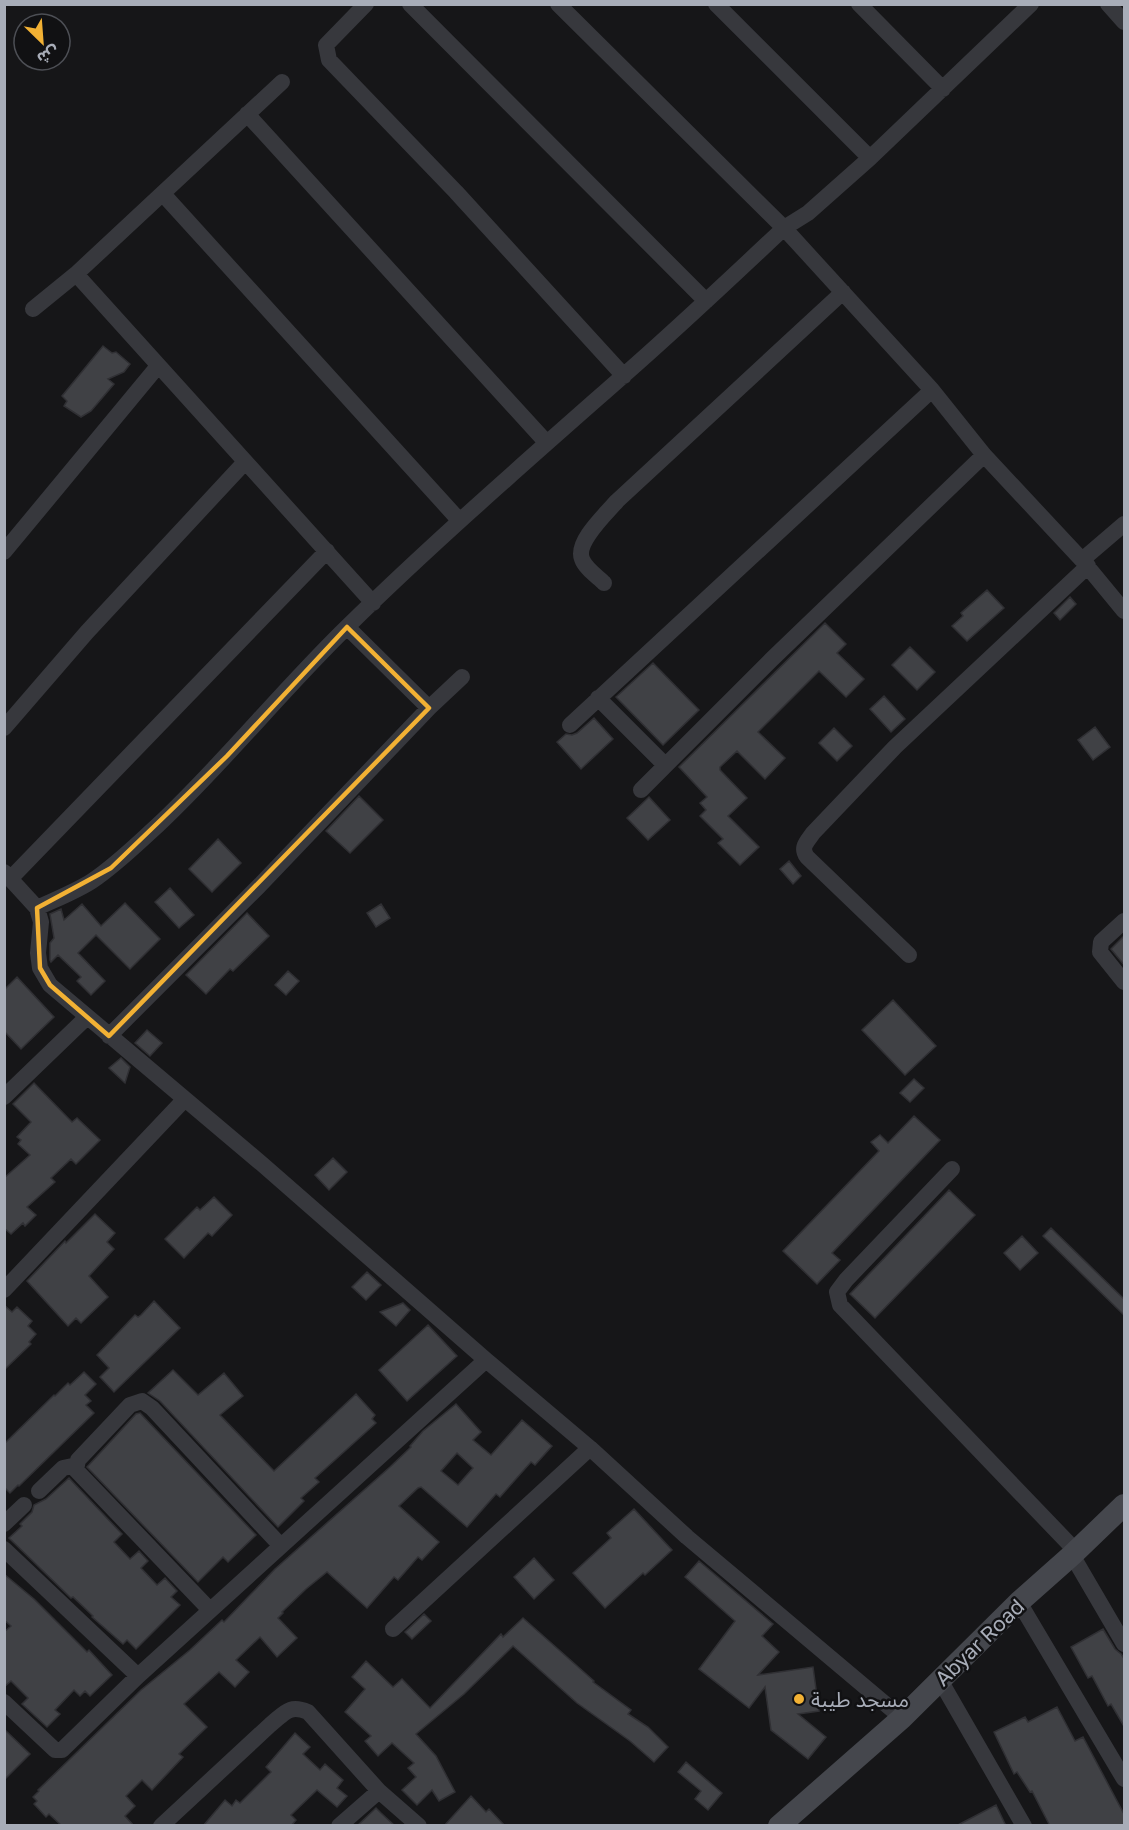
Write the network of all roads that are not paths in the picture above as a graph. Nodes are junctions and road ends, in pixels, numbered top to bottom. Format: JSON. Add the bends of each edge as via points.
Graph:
{"nodes":[{"id":1,"x":366,"y":4,"type":"edge"},
{"id":2,"x":410,"y":4,"type":"edge"},
{"id":3,"x":558,"y":4,"type":"edge"},
{"id":4,"x":716,"y":4,"type":"edge"},
{"id":5,"x":858,"y":4,"type":"edge"},
{"id":6,"x":1031,"y":4,"type":"edge"},
{"id":7,"x":282,"y":82,"type":"dead end"},
{"id":8,"x":943,"y":88,"type":"junction"},
{"id":9,"x":247,"y":114,"type":"junction"},
{"id":10,"x":870,"y":158,"type":"junction"},
{"id":11,"x":163,"y":194,"type":"junction"},
{"id":12,"x":784,"y":228,"type":"junction"},
{"id":13,"x":76,"y":274,"type":"junction"},
{"id":14,"x":843,"y":292,"type":"junction"},
{"id":15,"x":706,"y":301,"type":"junction"},
{"id":16,"x":33,"y":309,"type":"dead end"},
{"id":17,"x":158,"y":366,"type":"junction"},
{"id":18,"x":624,"y":376,"type":"junction"},
{"id":19,"x":932,"y":390,"type":"junction"},
{"id":20,"x":546,"y":442,"type":"junction"},
{"id":21,"x":984,"y":454,"type":"junction"},
{"id":22,"x":245,"y":462,"type":"junction"},
{"id":23,"x":459,"y":520,"type":"junction"},
{"id":24,"x":1125,"y":525,"type":"edge"},
{"id":25,"x":327,"y":551,"type":"junction"},
{"id":26,"x":4,"y":552,"type":"edge"},
{"id":27,"x":1085,"y":563,"type":"junction"},
{"id":28,"x":604,"y":583,"type":"dead end"},
{"id":29,"x":373,"y":603,"type":"junction"},
{"id":30,"x":1125,"y":611,"type":"edge"},
{"id":31,"x":347,"y":627,"type":"junction"},
{"id":32,"x":462,"y":677,"type":"dead end"},
{"id":33,"x":598,"y":698,"type":"junction"},
{"id":34,"x":429,"y":708,"type":"junction"},
{"id":35,"x":570,"y":725,"type":"dead end"},
{"id":36,"x":4,"y":728,"type":"edge"},
{"id":37,"x":665,"y":765,"type":"junction"},
{"id":38,"x":641,"y":790,"type":"dead end"},
{"id":39,"x":8,"y":875,"type":"edge"},
{"id":40,"x":37,"y":908,"type":"junction"},
{"id":41,"x":1125,"y":921,"type":"edge"},
{"id":42,"x":909,"y":955,"type":"dead end"},
{"id":43,"x":1125,"y":982,"type":"edge"},
{"id":44,"x":87,"y":1017,"type":"junction"},
{"id":45,"x":109,"y":1036,"type":"junction"},
{"id":46,"x":4,"y":1097,"type":"edge"},
{"id":47,"x":184,"y":1100,"type":"junction"},
{"id":48,"x":952,"y":1169,"type":"dead end"},
{"id":49,"x":4,"y":1290,"type":"edge"},
{"id":50,"x":486,"y":1360,"type":"junction"},
{"id":51,"x":590,"y":1448,"type":"junction"},
{"id":52,"x":77,"y":1465,"type":"junction"},
{"id":53,"x":39,"y":1491,"type":"dead end"},
{"id":54,"x":24,"y":1505,"type":"dead end"},
{"id":55,"x":1124,"y":1506,"type":"edge"},
{"id":56,"x":4,"y":1524,"type":"edge"},
{"id":57,"x":281,"y":1546,"type":"junction"},
{"id":58,"x":4,"y":1549,"type":"edge"},
{"id":59,"x":1074,"y":1553,"type":"junction"},
{"id":60,"x":1019,"y":1602,"type":"junction"},
{"id":61,"x":210,"y":1610,"type":"junction"},
{"id":62,"x":393,"y":1629,"type":"dead end"},
{"id":63,"x":1125,"y":1644,"type":"edge"},
{"id":64,"x":138,"y":1676,"type":"junction"},
{"id":65,"x":940,"y":1680,"type":"junction"},
{"id":66,"x":4,"y":1702,"type":"edge"},
{"id":67,"x":902,"y":1718,"type":"junction"},
{"id":68,"x":1125,"y":1779,"type":"edge"},
{"id":69,"x":379,"y":1791,"type":"junction"},
{"id":70,"x":160,"y":1826,"type":"edge"},
{"id":71,"x":339,"y":1826,"type":"edge"},
{"id":72,"x":419,"y":1826,"type":"edge"},
{"id":73,"x":779,"y":1826,"type":"edge"},
{"id":74,"x":1024,"y":1826,"type":"edge"}],
"edges":[{"from":1,"to":18,"type":"street","via":[[326,45],[329,60]]},
{"from":2,"to":15,"type":"street"},
{"from":3,"to":12,"type":"street"},
{"from":4,"to":10,"type":"street"},
{"from":5,"to":8,"type":"street"},
{"from":6,"to":8,"type":"street"},
{"from":7,"to":9,"type":"street"},
{"from":8,"to":10,"type":"street"},
{"from":9,"to":11,"type":"street"},
{"from":9,"to":20,"type":"street"},
{"from":10,"to":12,"type":"street","via":[[808,213]]},
{"from":11,"to":13,"type":"street"},
{"from":11,"to":23,"type":"street"},
{"from":12,"to":14,"type":"street"},
{"from":12,"to":15,"type":"street"},
{"from":13,"to":16,"type":"street"},
{"from":13,"to":17,"type":"street"},
{"from":14,"to":19,"type":"street"},
{"from":14,"to":28,"type":"street","via":[[617,501],[588,534],[580,548],[582,560]]},
{"from":15,"to":18,"type":"street"},
{"from":17,"to":22,"type":"street"},
{"from":17,"to":26,"type":"street"},
{"from":18,"to":20,"type":"street"},
{"from":19,"to":21,"type":"street"},
{"from":19,"to":33,"type":"street"},
{"from":20,"to":23,"type":"street"},
{"from":21,"to":27,"type":"street"},
{"from":21,"to":37,"type":"street"},
{"from":22,"to":25,"type":"street"},
{"from":22,"to":36,"type":"street"},
{"from":23,"to":29,"type":"street"},
{"from":24,"to":27,"type":"street"},
{"from":25,"to":29,"type":"street"},
{"from":25,"to":39,"type":"street"},
{"from":27,"to":30,"type":"street"},
{"from":27,"to":42,"type":"street","via":[[895,747],[804,845],[807,857]]},
{"from":29,"to":31,"type":"street"},
{"from":31,"to":34,"type":"street"},
{"from":31,"to":40,"type":"street","via":[[228,756],[111,868]]},
{"from":32,"to":34,"type":"street"},
{"from":33,"to":35,"type":"street"},
{"from":33,"to":37,"type":"street"},
{"from":34,"to":45,"type":"street"},
{"from":37,"to":38,"type":"street"},
{"from":39,"to":40,"type":"street"},
{"from":40,"to":44,"type":"street","via":[[41,922],[40,968],[50,985]]},
{"from":41,"to":43,"type":"street","via":[[1101,942],[1101,952]]},
{"from":44,"to":45,"type":"street"},
{"from":44,"to":46,"type":"street"},
{"from":45,"to":47,"type":"street"},
{"from":47,"to":49,"type":"street"},
{"from":47,"to":50,"type":"street"},
{"from":48,"to":59,"type":"street","via":[[846,1280],[837,1292],[840,1305]]},
{"from":50,"to":51,"type":"street"},
{"from":50,"to":57,"type":"street"},
{"from":51,"to":62,"type":"street"},
{"from":51,"to":67,"type":"street","via":[[687,1537]]},
{"from":52,"to":53,"type":"street","via":[[63,1468]]},
{"from":52,"to":57,"type":"street","via":[[130,1406],[142,1401]]},
{"from":52,"to":61,"type":"street","via":[[76,1470]]},
{"from":54,"to":56,"type":"street"},
{"from":55,"to":59,"type":"main road","name":"Abyar Road"},
{"from":57,"to":61,"type":"street"},
{"from":58,"to":64,"type":"street"},
{"from":59,"to":60,"type":"main road","name":"Abyar Road"},
{"from":59,"to":63,"type":"street"},
{"from":60,"to":65,"type":"main road","name":"Abyar Road"},
{"from":60,"to":68,"type":"street"},
{"from":61,"to":64,"type":"street"},
{"from":64,"to":66,"type":"street","via":[[59,1751]]},
{"from":65,"to":67,"type":"main road","name":"Abyar Road"},
{"from":65,"to":74,"type":"street"},
{"from":67,"to":73,"type":"main road","name":"Abyar Road"},
{"from":69,"to":70,"type":"street","via":[[308,1712],[298,1708],[288,1710],[270,1725]]},
{"from":69,"to":71,"type":"street"},
{"from":69,"to":72,"type":"street"}]}
